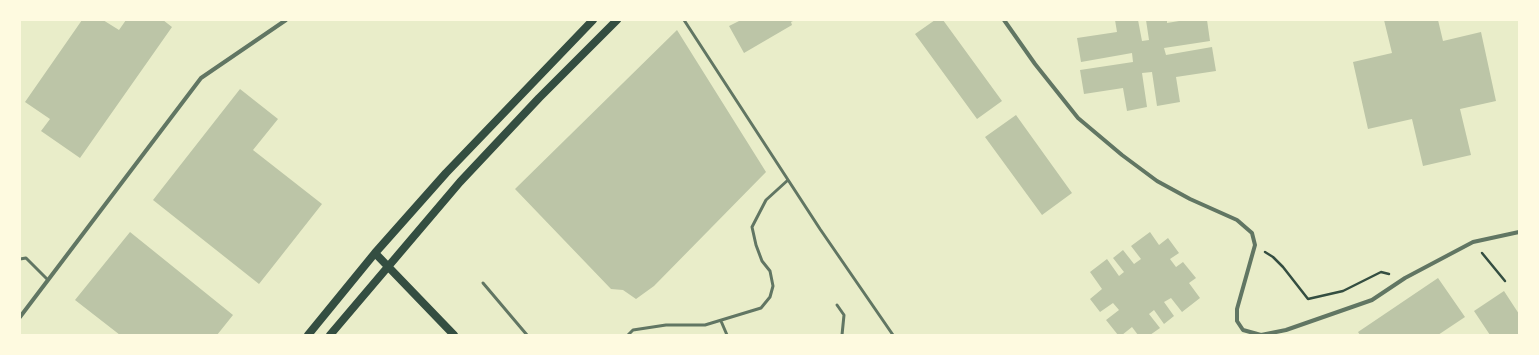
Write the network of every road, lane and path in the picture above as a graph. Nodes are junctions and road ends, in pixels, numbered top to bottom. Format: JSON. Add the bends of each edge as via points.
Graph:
{"nodes":[{"id":1,"x":286,"y":20,"type":"edge"},
{"id":2,"x":593,"y":20,"type":"edge"},
{"id":3,"x":618,"y":20,"type":"edge"},
{"id":4,"x":684,"y":20,"type":"edge"},
{"id":5,"x":1004,"y":20,"type":"edge"},
{"id":6,"x":788,"y":180,"type":"junction"},
{"id":7,"x":1519,"y":232,"type":"edge"},
{"id":8,"x":1472,"y":242,"type":"junction"},
{"id":9,"x":375,"y":253,"type":"junction"},
{"id":10,"x":1273,"y":257,"type":"dead end"},
{"id":11,"x":20,"y":259,"type":"edge"},
{"id":12,"x":388,"y":266,"type":"junction"},
{"id":13,"x":1405,"y":278,"type":"junction"},
{"id":14,"x":48,"y":280,"type":"junction"},
{"id":15,"x":1505,"y":281,"type":"dead end"},
{"id":16,"x":483,"y":283,"type":"dead end"},
{"id":17,"x":837,"y":305,"type":"dead end"},
{"id":18,"x":20,"y":317,"type":"edge"},
{"id":19,"x":720,"y":321,"type":"junction"},
{"id":20,"x":308,"y":335,"type":"edge"},
{"id":21,"x":330,"y":335,"type":"edge"},
{"id":22,"x":454,"y":335,"type":"edge"},
{"id":23,"x":527,"y":335,"type":"edge"},
{"id":24,"x":628,"y":335,"type":"edge"},
{"id":25,"x":727,"y":335,"type":"edge"},
{"id":26,"x":842,"y":335,"type":"edge"},
{"id":27,"x":893,"y":335,"type":"edge"}],
"edges":[{"from":1,"to":14,"type":"street","via":[[201,78]]},
{"from":2,"to":9,"type":"main road","via":[[446,173]]},
{"from":3,"to":12,"type":"main road","via":[[460,182]]},
{"from":4,"to":6,"type":"lane"},
{"from":5,"to":13,"type":"street","via":[[1078,118],[1157,181],[1237,220],[1252,233],[1254,245],[1237,309],[1238,322],[1244,330],[1261,335],[1286,330],[1372,300]]},
{"from":6,"to":19,"type":"lane","via":[[766,200],[752,227],[762,261],[770,271],[773,286],[770,297],[760,308]]},
{"from":6,"to":27,"type":"lane"},
{"from":7,"to":8,"type":"street"},
{"from":8,"to":13,"type":"street"},
{"from":8,"to":15,"type":"path"},
{"from":9,"to":12,"type":"main road"},
{"from":9,"to":20,"type":"main road"},
{"from":10,"to":13,"type":"path","via":[[1308,299],[1343,291],[1381,272]]},
{"from":11,"to":14,"type":"lane","via":[[26,258]]},
{"from":12,"to":21,"type":"main road"},
{"from":12,"to":22,"type":"main road"},
{"from":14,"to":18,"type":"street"},
{"from":16,"to":23,"type":"lane"},
{"from":17,"to":26,"type":"lane","via":[[844,315]]},
{"from":19,"to":24,"type":"lane","via":[[705,325],[666,325],[633,330]]},
{"from":19,"to":25,"type":"lane"}]}
